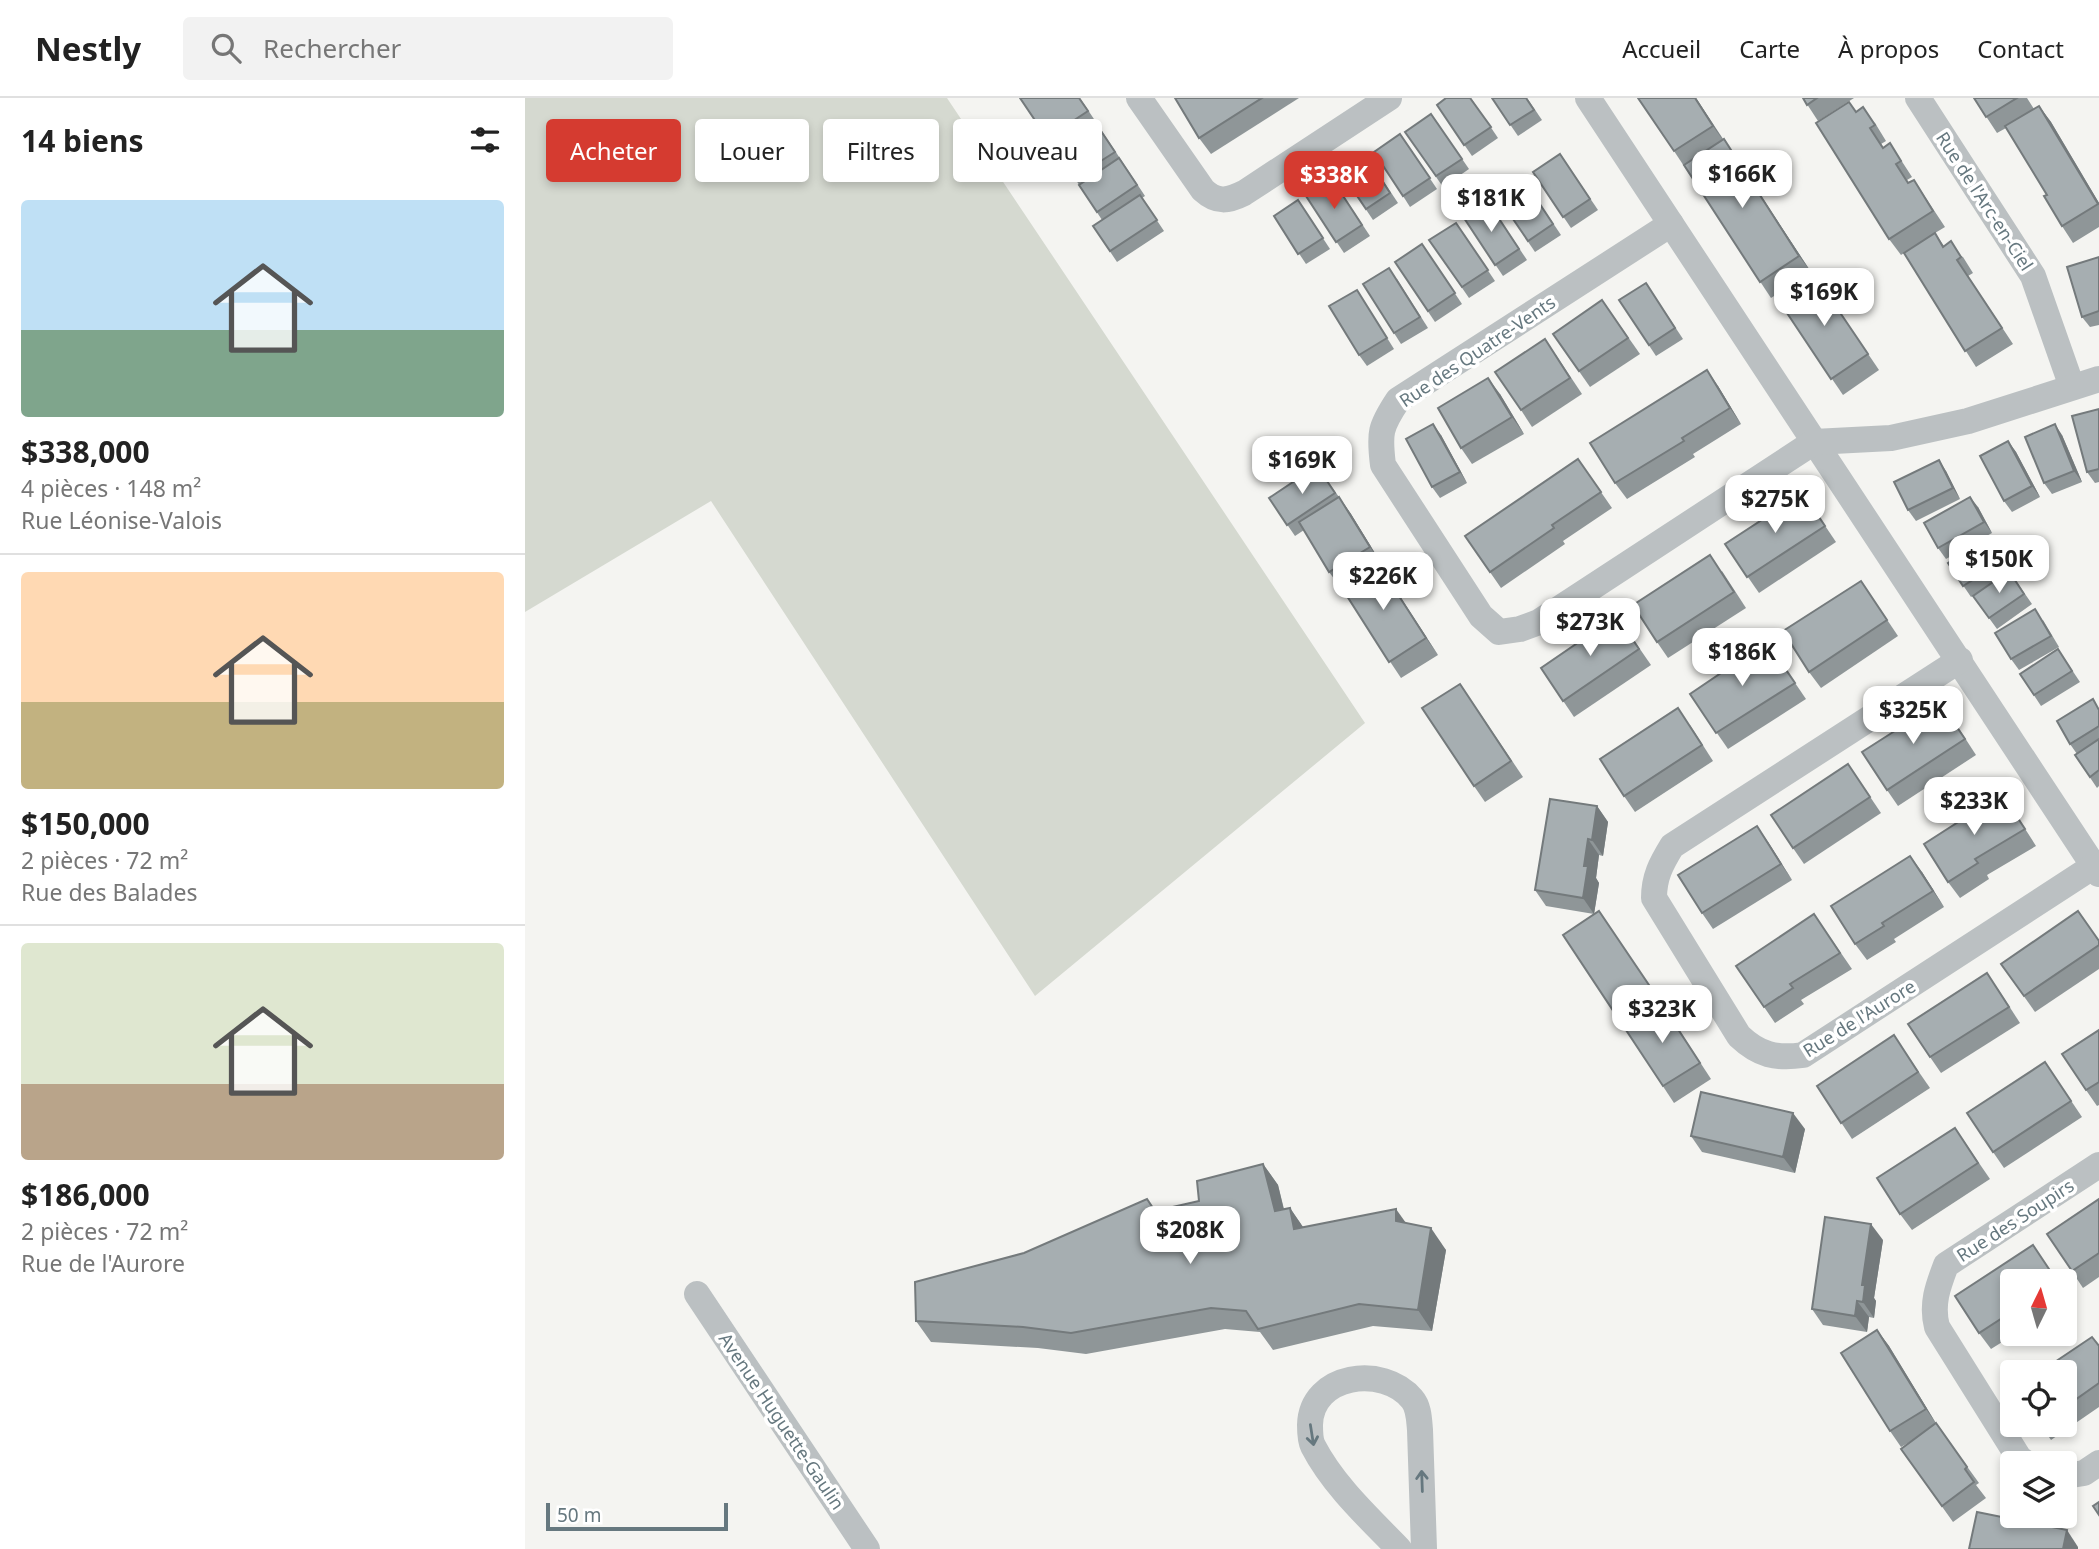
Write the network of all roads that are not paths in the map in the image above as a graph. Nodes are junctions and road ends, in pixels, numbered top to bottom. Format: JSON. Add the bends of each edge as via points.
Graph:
{"nodes":[{"id":1,"x":1139,"y":98,"type":"edge"},
{"id":2,"x":1389,"y":98,"type":"edge"},
{"id":3,"x":1588,"y":98,"type":"edge"},
{"id":4,"x":1918,"y":98,"type":"edge"},
{"id":5,"x":1671,"y":224,"type":"junction"},
{"id":6,"x":2099,"y":379,"type":"edge"},
{"id":7,"x":2072,"y":387,"type":"junction"},
{"id":8,"x":1814,"y":442,"type":"junction"},
{"id":9,"x":1960,"y":660,"type":"junction"},
{"id":10,"x":2097,"y":870,"type":"edge"},
{"id":11,"x":2099,"y":1165,"type":"edge"},
{"id":12,"x":697,"y":1294,"type":"dead end"},
{"id":13,"x":2015,"y":1451,"type":"edge"},
{"id":14,"x":2099,"y":1463,"type":"edge"},
{"id":15,"x":2077,"y":1474,"type":"edge"},
{"id":16,"x":867,"y":1549,"type":"edge"},
{"id":17,"x":1399,"y":1549,"type":"edge"},
{"id":18,"x":1424,"y":1549,"type":"edge"}],
"edges":[{"from":1,"to":2,"type":"street","via":[[1203,190],[1226,201]]},
{"from":3,"to":5,"type":"street"},
{"from":4,"to":7,"type":"street","name":"Rue de l'Arc-en-Ciel","via":[[2033,276]]},
{"from":5,"to":8,"type":"street"},
{"from":5,"to":8,"type":"street","name":"Rue des Quatre-Vents","via":[[1398,400],[1383,423],[1383,465],[1481,617],[1499,632],[1539,622]]},
{"from":6,"to":7,"type":"street"},
{"from":7,"to":8,"type":"street","via":[[1968,421],[1891,438]]},
{"from":8,"to":9,"type":"street"},
{"from":9,"to":10,"type":"street"},
{"from":9,"to":10,"type":"street","name":"Rue de l'Aurore","via":[[1672,846],[1658,869],[1654,898],[1739,1036],[1751,1048],[1781,1058],[1803,1055]]},
{"from":11,"to":13,"type":"street","name":"Rue des Soupirs","via":[[1946,1265],[1936,1290],[1937,1327]]},
{"from":12,"to":16,"type":"street","name":"Avenue Huguette-Gaulin"},
{"from":14,"to":15,"type":"street"},
{"from":18,"to":17,"type":"street","one_way":true,"via":[[1420,1430],[1413,1400],[1389,1383],[1340,1382],[1325,1389],[1313,1408],[1313,1445],[1335,1478]]}]}
